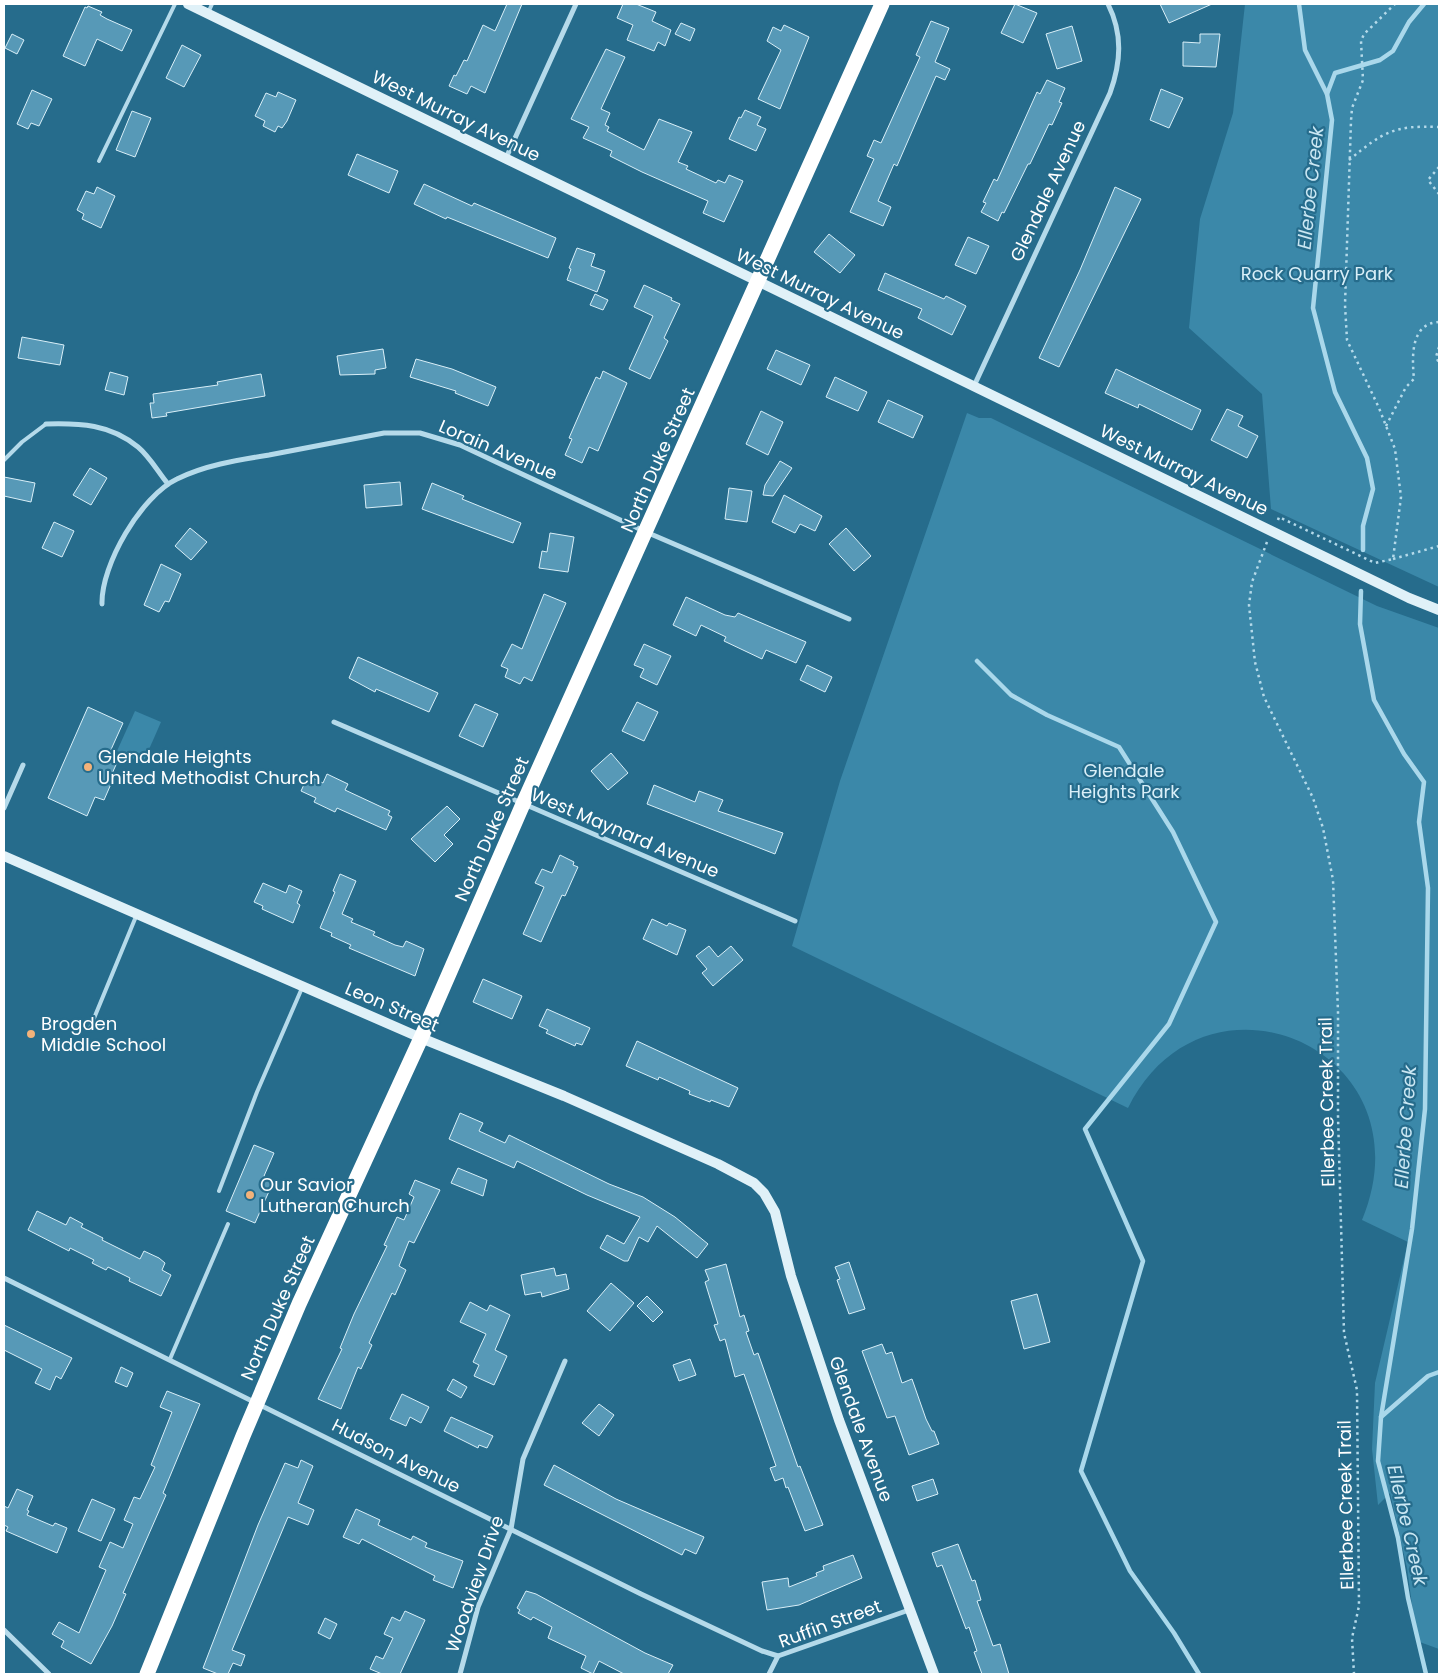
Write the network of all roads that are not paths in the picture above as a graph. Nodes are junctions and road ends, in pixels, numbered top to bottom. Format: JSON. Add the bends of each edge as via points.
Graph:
{"nodes":[{"id":1,"x":175,"y":4,"type":"edge"},
{"id":2,"x":188,"y":4,"type":"edge"},
{"id":3,"x":576,"y":4,"type":"edge"},
{"id":4,"x":882,"y":4,"type":"edge"},
{"id":5,"x":1108,"y":4,"type":"edge"},
{"id":6,"x":210,"y":8,"type":"edge"},
{"id":7,"x":506,"y":158,"type":"junction"},
{"id":8,"x":99,"y":161,"type":"dead end"},
{"id":9,"x":758,"y":282,"type":"junction"},
{"id":10,"x":974,"y":386,"type":"junction"},
{"id":11,"x":46,"y":424,"type":"joint"},
{"id":12,"x":4,"y":460,"type":"edge"},
{"id":13,"x":168,"y":484,"type":"junction"},
{"id":14,"x":646,"y":532,"type":"junction"},
{"id":15,"x":102,"y":604,"type":"dead end"},
{"id":16,"x":1439,"y":610,"type":"edge"},
{"id":17,"x":849,"y":619,"type":"dead end"},
{"id":18,"x":334,"y":722,"type":"dead end"},
{"id":19,"x":23,"y":765,"type":"dead end"},
{"id":20,"x":523,"y":804,"type":"junction"},
{"id":21,"x":4,"y":808,"type":"edge"},
{"id":22,"x":4,"y":856,"type":"edge"},
{"id":23,"x":137,"y":914,"type":"junction"},
{"id":24,"x":795,"y":921,"type":"dead end"},
{"id":25,"x":303,"y":987,"type":"junction"},
{"id":26,"x":90,"y":1028,"type":"dead end"},
{"id":27,"x":421,"y":1038,"type":"junction"},
{"id":28,"x":218,"y":1191,"type":"dead end"},
{"id":29,"x":764,"y":1193,"type":"joint"},
{"id":30,"x":228,"y":1224,"type":"dead end"},
{"id":31,"x":4,"y":1278,"type":"edge"},
{"id":32,"x":170,"y":1359,"type":"junction"},
{"id":33,"x":565,"y":1361,"type":"dead end"},
{"id":34,"x":257,"y":1402,"type":"junction"},
{"id":35,"x":511,"y":1529,"type":"junction"},
{"id":36,"x":909,"y":1610,"type":"junction"},
{"id":37,"x":4,"y":1630,"type":"edge"},
{"id":38,"x":778,"y":1656,"type":"junction"},
{"id":39,"x":49,"y":1674,"type":"edge"},
{"id":40,"x":147,"y":1674,"type":"edge"},
{"id":41,"x":460,"y":1674,"type":"edge"},
{"id":42,"x":769,"y":1674,"type":"edge"},
{"id":43,"x":934,"y":1674,"type":"edge"}],
"edges":[{"from":1,"to":8,"type":"lane"},
{"from":2,"to":6,"type":"street","name":"West Murray Avenue"},
{"from":3,"to":7,"type":"street"},
{"from":4,"to":9,"type":"highway","name":"North Duke Street"},
{"from":5,"to":10,"type":"street","name":"Glendale Avenue","via":[[1119,31],[1120,48],[1113,86]]},
{"from":6,"to":7,"type":"street","name":"West Murray Avenue"},
{"from":7,"to":9,"type":"street","name":"West Murray Avenue"},
{"from":9,"to":10,"type":"street","name":"West Murray Avenue"},
{"from":9,"to":14,"type":"highway","name":"North Duke Street"},
{"from":10,"to":16,"type":"street","name":"West Murray Avenue"},
{"from":11,"to":12,"type":"lane"},
{"from":11,"to":13,"type":"street","via":[[96,425],[108,429],[138,447]]},
{"from":13,"to":14,"type":"street","name":"Lorain Avenue","via":[[212,467],[249,458],[384,433],[420,433],[460,445]]},
{"from":13,"to":15,"type":"street","name":"Lorain Avenue","via":[[157,492],[124,534],[107,572]]},
{"from":14,"to":17,"type":"street","name":"Lorain Avenue"},
{"from":14,"to":20,"type":"highway","name":"North Duke Street"},
{"from":18,"to":20,"type":"street","name":"West Maynard Avenue"},
{"from":19,"to":21,"type":"street"},
{"from":20,"to":24,"type":"street","name":"West Maynard Avenue"},
{"from":20,"to":27,"type":"highway","name":"North Duke Street"},
{"from":22,"to":23,"type":"street","name":"Leon Street"},
{"from":23,"to":25,"type":"street","name":"Leon Street"},
{"from":23,"to":26,"type":"lane"},
{"from":25,"to":27,"type":"street","name":"Leon Street"},
{"from":25,"to":28,"type":"lane"},
{"from":27,"to":29,"type":"street","name":"Leon Street","via":[[718,1164],[742,1176]]},
{"from":27,"to":34,"type":"highway","name":"North Duke Street"},
{"from":29,"to":36,"type":"street","name":"Glendale Avenue","via":[[775,1212],[791,1276],[839,1420]]},
{"from":30,"to":32,"type":"lane"},
{"from":31,"to":32,"type":"street","name":"Hudson Avenue"},
{"from":32,"to":34,"type":"street","name":"Hudson Avenue"},
{"from":33,"to":35,"type":"street","name":"Woodview Drive","via":[[523,1459]]},
{"from":34,"to":35,"type":"street","name":"Hudson Avenue"},
{"from":34,"to":40,"type":"highway","name":"North Duke Street"},
{"from":35,"to":38,"type":"street","name":"Hudson Avenue","via":[[667,1606]]},
{"from":35,"to":41,"type":"street","name":"Woodview Drive","via":[[478,1607]]},
{"from":36,"to":38,"type":"street","name":"Ruffin Street"},
{"from":36,"to":43,"type":"street","name":"Glendale Avenue"},
{"from":37,"to":39,"type":"street"},
{"from":38,"to":42,"type":"street","name":"Ruffin Street"}]}
